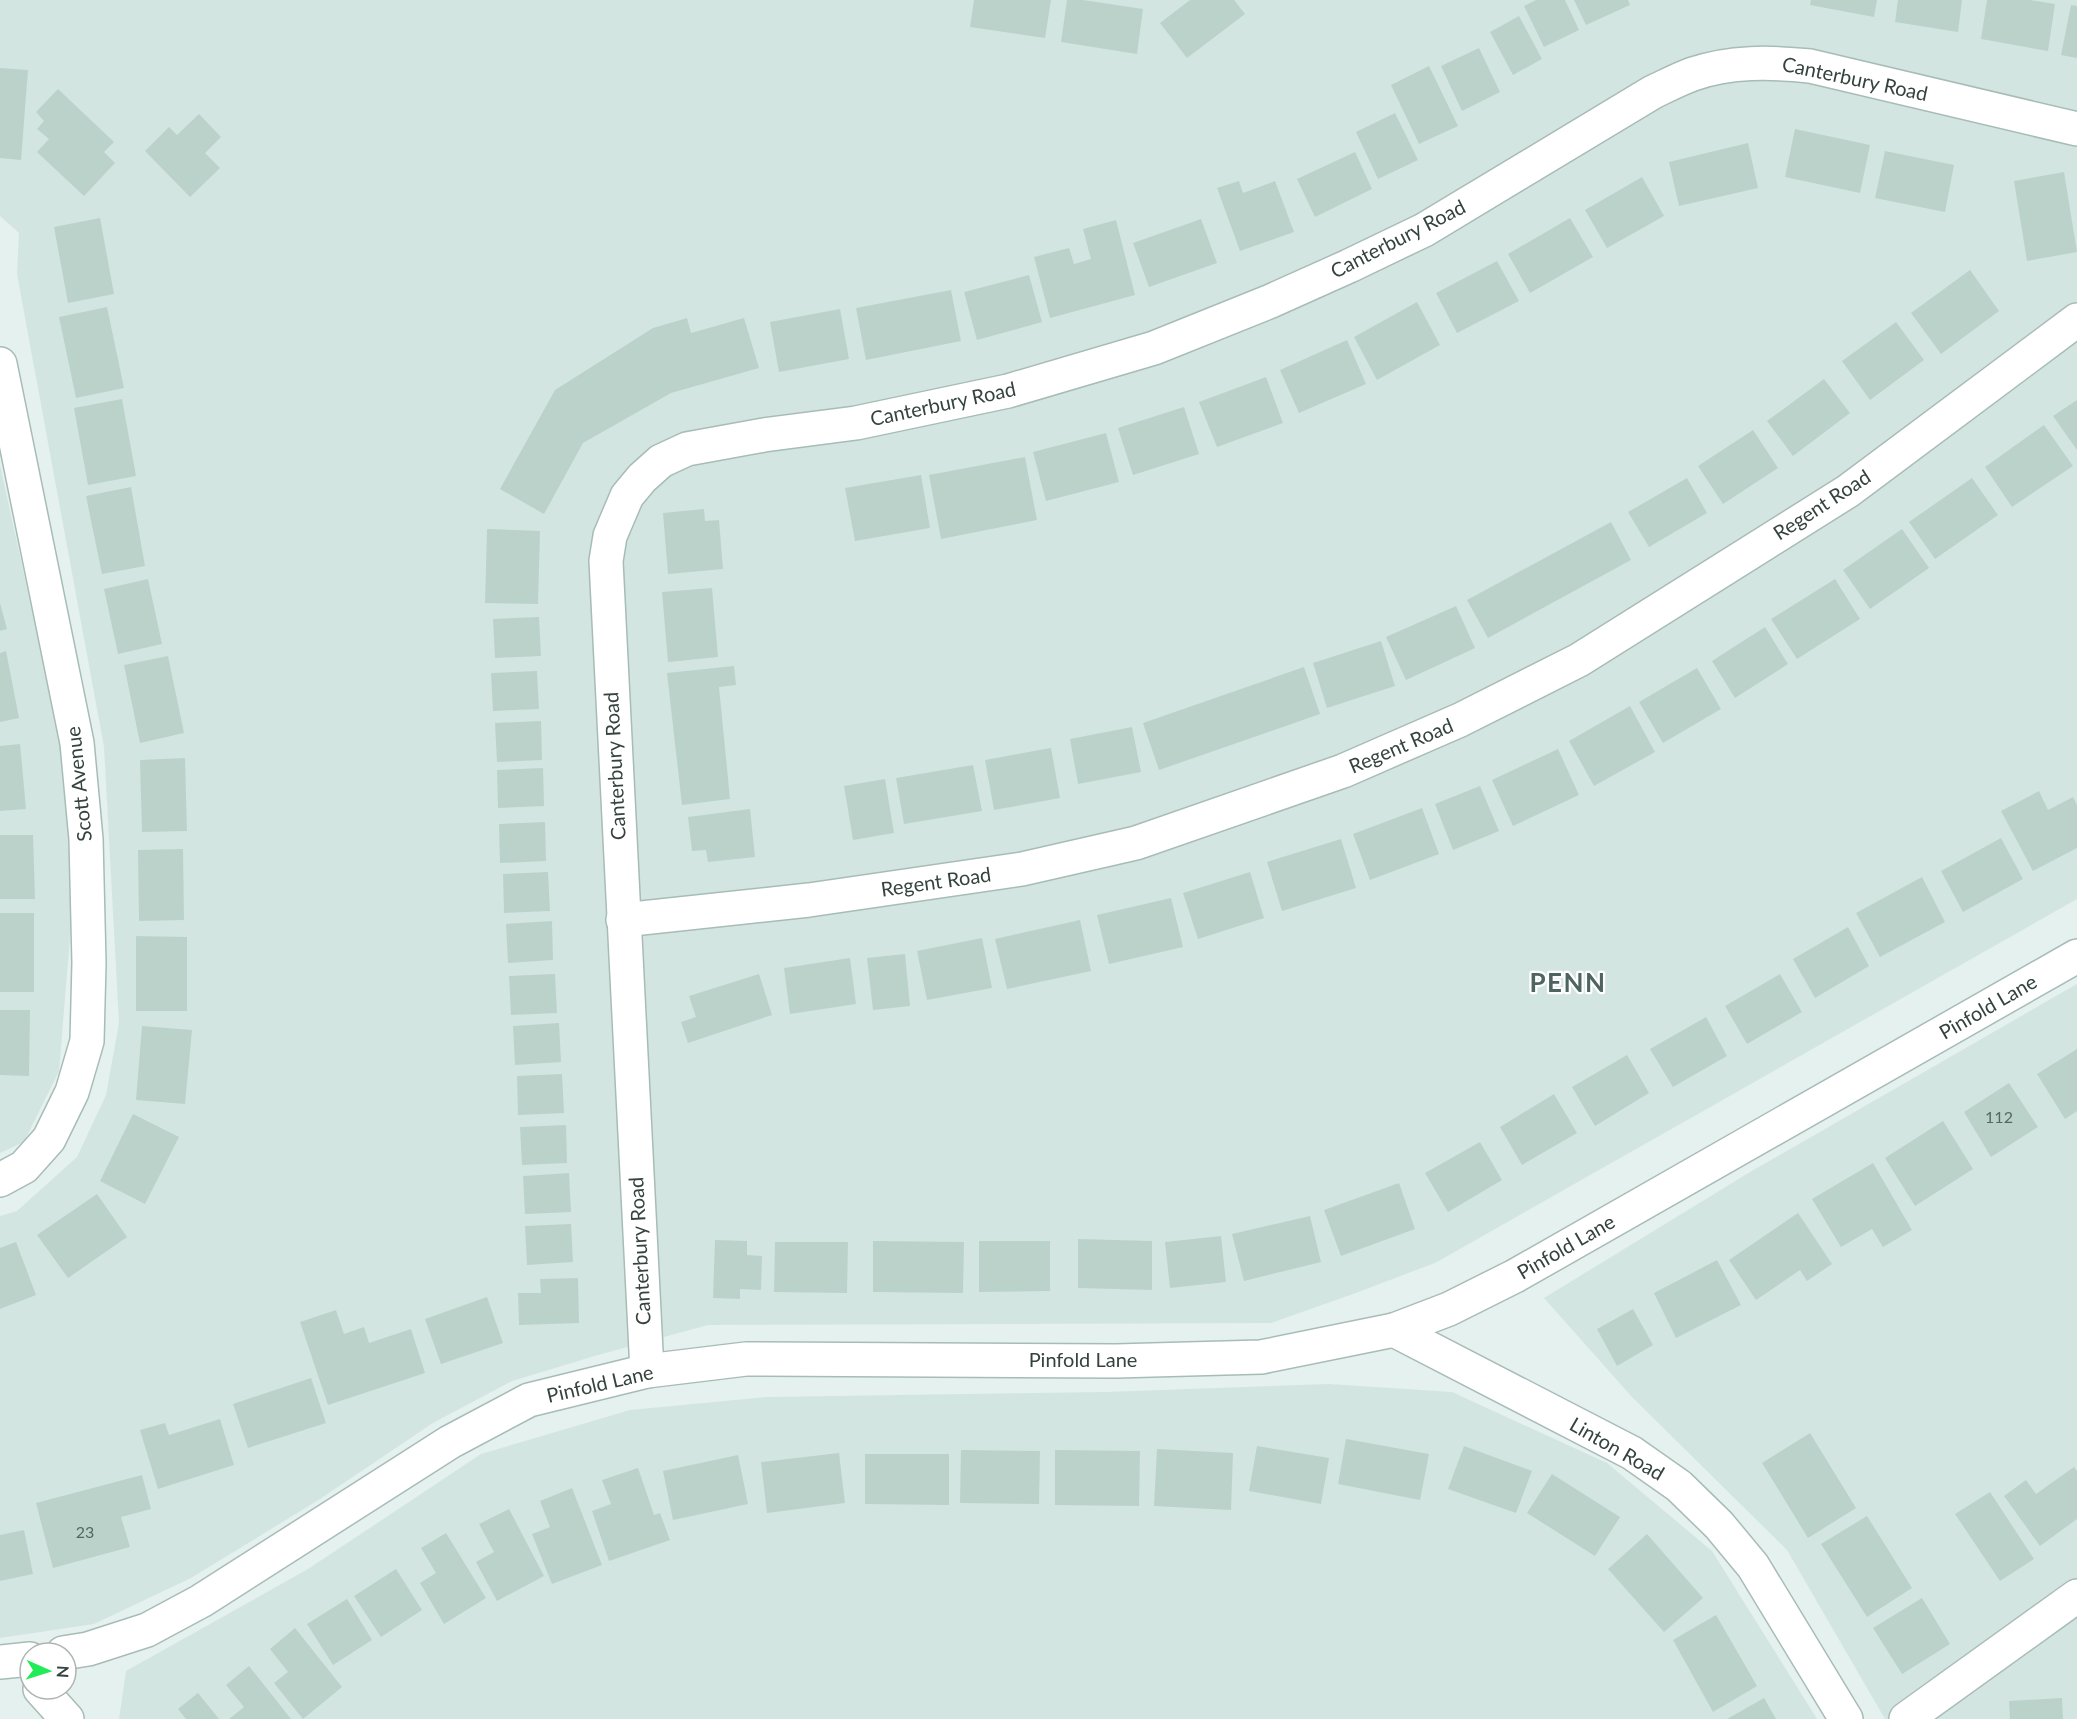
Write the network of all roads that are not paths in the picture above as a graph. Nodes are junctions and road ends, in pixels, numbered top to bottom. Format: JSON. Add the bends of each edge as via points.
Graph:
{"nodes":[{"id":1,"x":2077,"y":129,"type":"edge"},
{"id":2,"x":2077,"y":320,"type":"edge"},
{"id":3,"x":0,"y":364,"type":"edge"},
{"id":4,"x":623,"y":920,"type":"junction"},
{"id":5,"x":2077,"y":956,"type":"edge"},
{"id":6,"x":0,"y":1180,"type":"edge"},
{"id":7,"x":1394,"y":1330,"type":"junction"},
{"id":8,"x":646,"y":1371,"type":"junction"},
{"id":9,"x":2077,"y":1596,"type":"edge"},
{"id":10,"x":78,"y":1650,"type":"edge"},
{"id":11,"x":51,"y":1701,"type":"edge"},
{"id":12,"x":67,"y":1719,"type":"edge"},
{"id":13,"x":1846,"y":1719,"type":"edge"},
{"id":14,"x":1905,"y":1719,"type":"edge"}],
"edges":[{"from":1,"to":4,"type":"street","name":"Canterbury Road","via":[[1810,66],[1737,63],[1693,74],[1653,92],[1424,230],[1271,301],[1154,348],[1008,391],[856,423],[687,449],[661,461],[627,496],[610,536],[606,561]]},
{"from":2,"to":4,"type":"street","name":"Regent Road","via":[[1848,491],[1579,660],[1460,720],[1343,771],[1136,843],[1022,869],[809,900]]},
{"from":3,"to":6,"type":"street","name":"Scott Avenue","via":[[77,743],[86,839],[89,963],[87,1041],[72,1092],[49,1139],[24,1167]]},
{"from":4,"to":8,"type":"street","name":"Canterbury Road"},
{"from":5,"to":7,"type":"street","name":"Pinfold Lane","via":[[1515,1276],[1449,1309]]},
{"from":7,"to":8,"type":"street","name":"Pinfold Lane","via":[[1261,1357],[1116,1361],[746,1359]]},
{"from":7,"to":13,"type":"street","name":"Linton Road","via":[[1632,1453],[1678,1486],[1719,1525],[1753,1566]]},
{"from":8,"to":10,"type":"street","name":"Pinfold Lane","via":[[529,1400],[450,1442],[174,1616],[147,1630]]},
{"from":9,"to":14,"type":"street"},
{"from":11,"to":12,"type":"street"}]}
